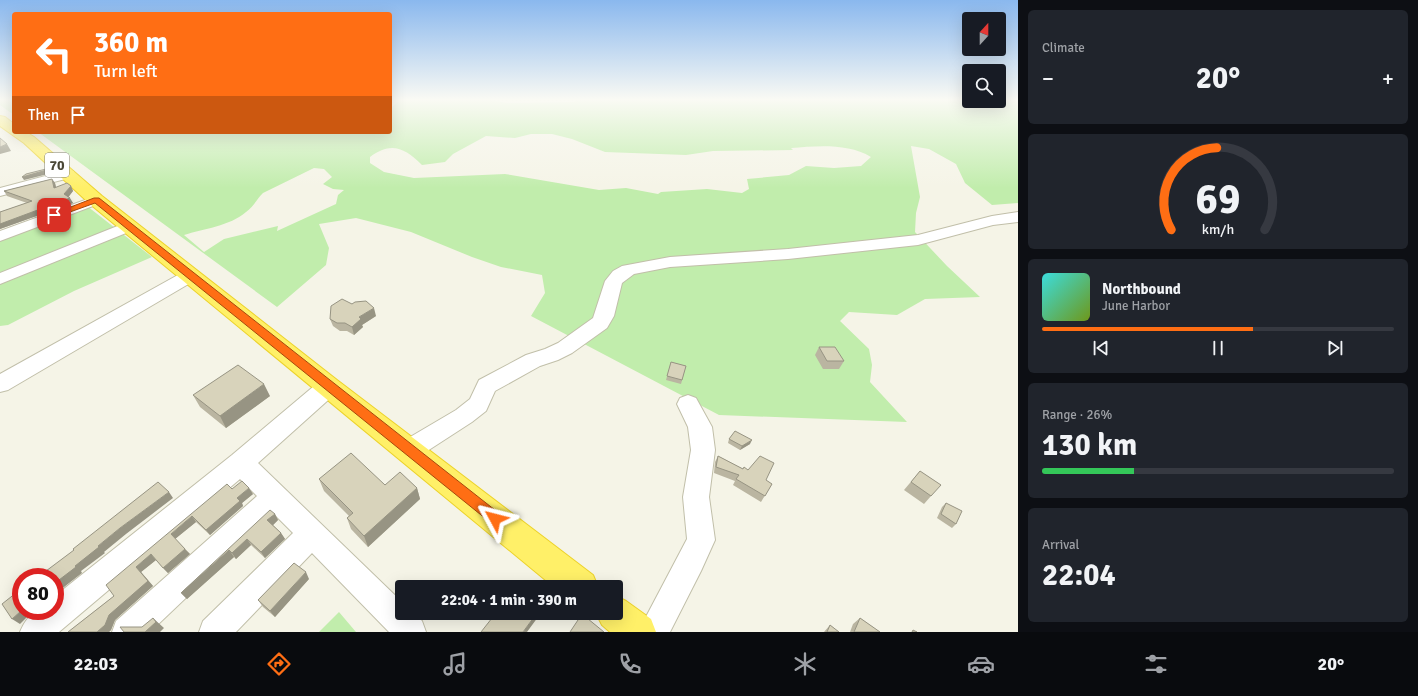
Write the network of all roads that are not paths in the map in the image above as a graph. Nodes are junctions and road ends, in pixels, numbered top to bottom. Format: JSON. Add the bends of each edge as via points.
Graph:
{"nodes":[{"id":1,"x":20,"y":134,"type":"edge"},
{"id":2,"x":68,"y":174,"type":"junction"},
{"id":3,"x":1,"y":192,"type":"edge"},
{"id":4,"x":96,"y":200,"type":"junction"},
{"id":5,"x":1018,"y":217,"type":"edge"},
{"id":6,"x":130,"y":226,"type":"junction"},
{"id":7,"x":0,"y":236,"type":"edge"},
{"id":8,"x":191,"y":275,"type":"junction"},
{"id":9,"x":0,"y":279,"type":"edge"},
{"id":10,"x":0,"y":384,"type":"edge"},
{"id":11,"x":328,"y":387,"type":"junction"},
{"id":12,"x":688,"y":404,"type":"dead end"},
{"id":13,"x":409,"y":450,"type":"junction"},
{"id":14,"x":241,"y":463,"type":"junction"},
{"id":15,"x":274,"y":496,"type":"junction"},
{"id":16,"x":312,"y":534,"type":"junction"},
{"id":17,"x":573,"y":580,"type":"edge"},
{"id":18,"x":623,"y":620,"type":"edge"},
{"id":19,"x":35,"y":632,"type":"edge"},
{"id":20,"x":127,"y":632,"type":"edge"},
{"id":21,"x":214,"y":632,"type":"edge"},
{"id":22,"x":411,"y":632,"type":"edge"},
{"id":23,"x":638,"y":632,"type":"edge"},
{"id":24,"x":653,"y":632,"type":"edge"}],
"edges":[{"from":1,"to":2,"type":"highway","number":"70"},
{"from":2,"to":3,"type":"street"},
{"from":2,"to":4,"type":"highway","number":"70"},
{"from":4,"to":6,"type":"highway","number":"70"},
{"from":4,"to":7,"type":"street"},
{"from":5,"to":13,"type":"street","via":[[1002,218],[934,237],[848,249],[662,262],[628,270],[616,277],[611,286],[604,318],[600,323],[565,348],[533,360],[487,386],[478,404],[464,416]]},
{"from":6,"to":8,"type":"highway","number":"70"},
{"from":6,"to":9,"type":"street"},
{"from":8,"to":10,"type":"street"},
{"from":8,"to":11,"type":"highway","number":"70"},
{"from":11,"to":13,"type":"highway","number":"70"},
{"from":11,"to":14,"type":"street"},
{"from":12,"to":24,"type":"street","via":[[700,427],[703,450],[696,497],[701,540]]},
{"from":13,"to":17,"type":"highway","number":"70"},
{"from":14,"to":15,"type":"street"},
{"from":14,"to":19,"type":"street"},
{"from":15,"to":16,"type":"street"},
{"from":15,"to":20,"type":"street"},
{"from":16,"to":21,"type":"street"},
{"from":16,"to":22,"type":"street"},
{"from":18,"to":23,"type":"highway"}]}
